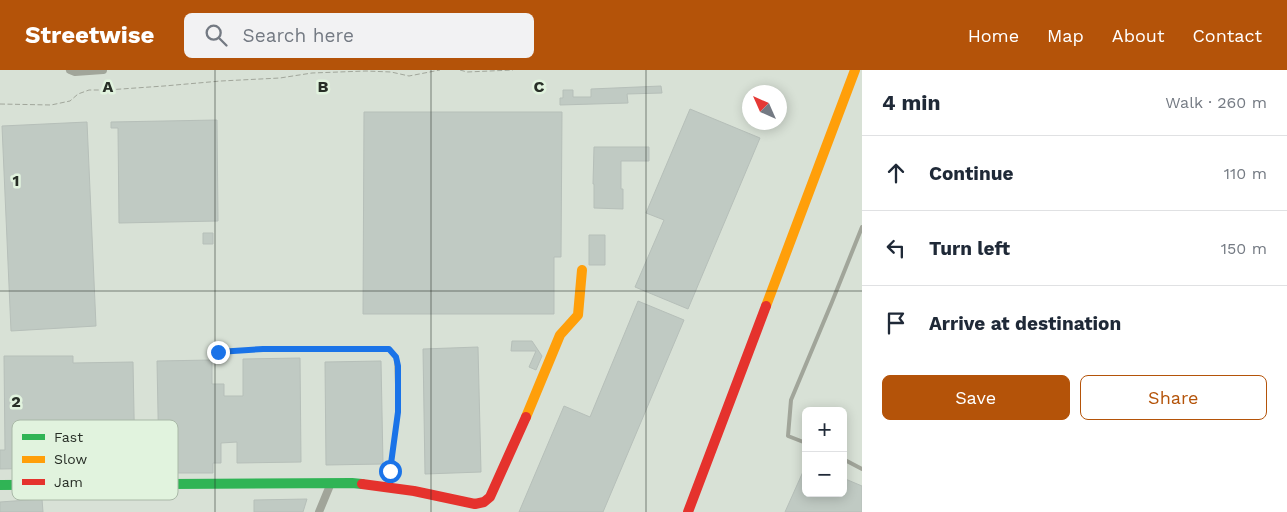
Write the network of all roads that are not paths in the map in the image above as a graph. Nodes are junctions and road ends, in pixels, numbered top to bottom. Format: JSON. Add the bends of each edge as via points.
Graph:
{"nodes":[{"id":1,"x":70,"y":70,"type":"edge"},
{"id":2,"x":103,"y":70,"type":"edge"},
{"id":3,"x":855,"y":70,"type":"edge"},
{"id":4,"x":862,"y":227,"type":"edge"},
{"id":5,"x":582,"y":270,"type":"dead end"},
{"id":6,"x":218,"y":352,"type":"dead end"},
{"id":7,"x":802,"y":441,"type":"edge"},
{"id":8,"x":847,"y":461,"type":"edge"},
{"id":9,"x":862,"y":468,"type":"edge"},
{"id":10,"x":331,"y":483,"type":"junction"},
{"id":11,"x":178,"y":484,"type":"edge"},
{"id":12,"x":388,"y":488,"type":"junction"},
{"id":13,"x":319,"y":512,"type":"edge"},
{"id":14,"x":688,"y":512,"type":"edge"}],
"edges":[{"from":1,"to":2,"type":"street"},
{"from":3,"to":14,"type":"street"},
{"from":4,"to":7,"type":"lane","via":[[791,400],[788,436]]},
{"from":5,"to":12,"type":"street","via":[[578,315],[560,335],[490,496],[475,504]]},
{"from":6,"to":12,"type":"lane","via":[[389,349],[396,357],[398,412]]},
{"from":8,"to":9,"type":"lane"},
{"from":10,"to":11,"type":"street"},
{"from":10,"to":12,"type":"street"},
{"from":10,"to":13,"type":"street"}]}
